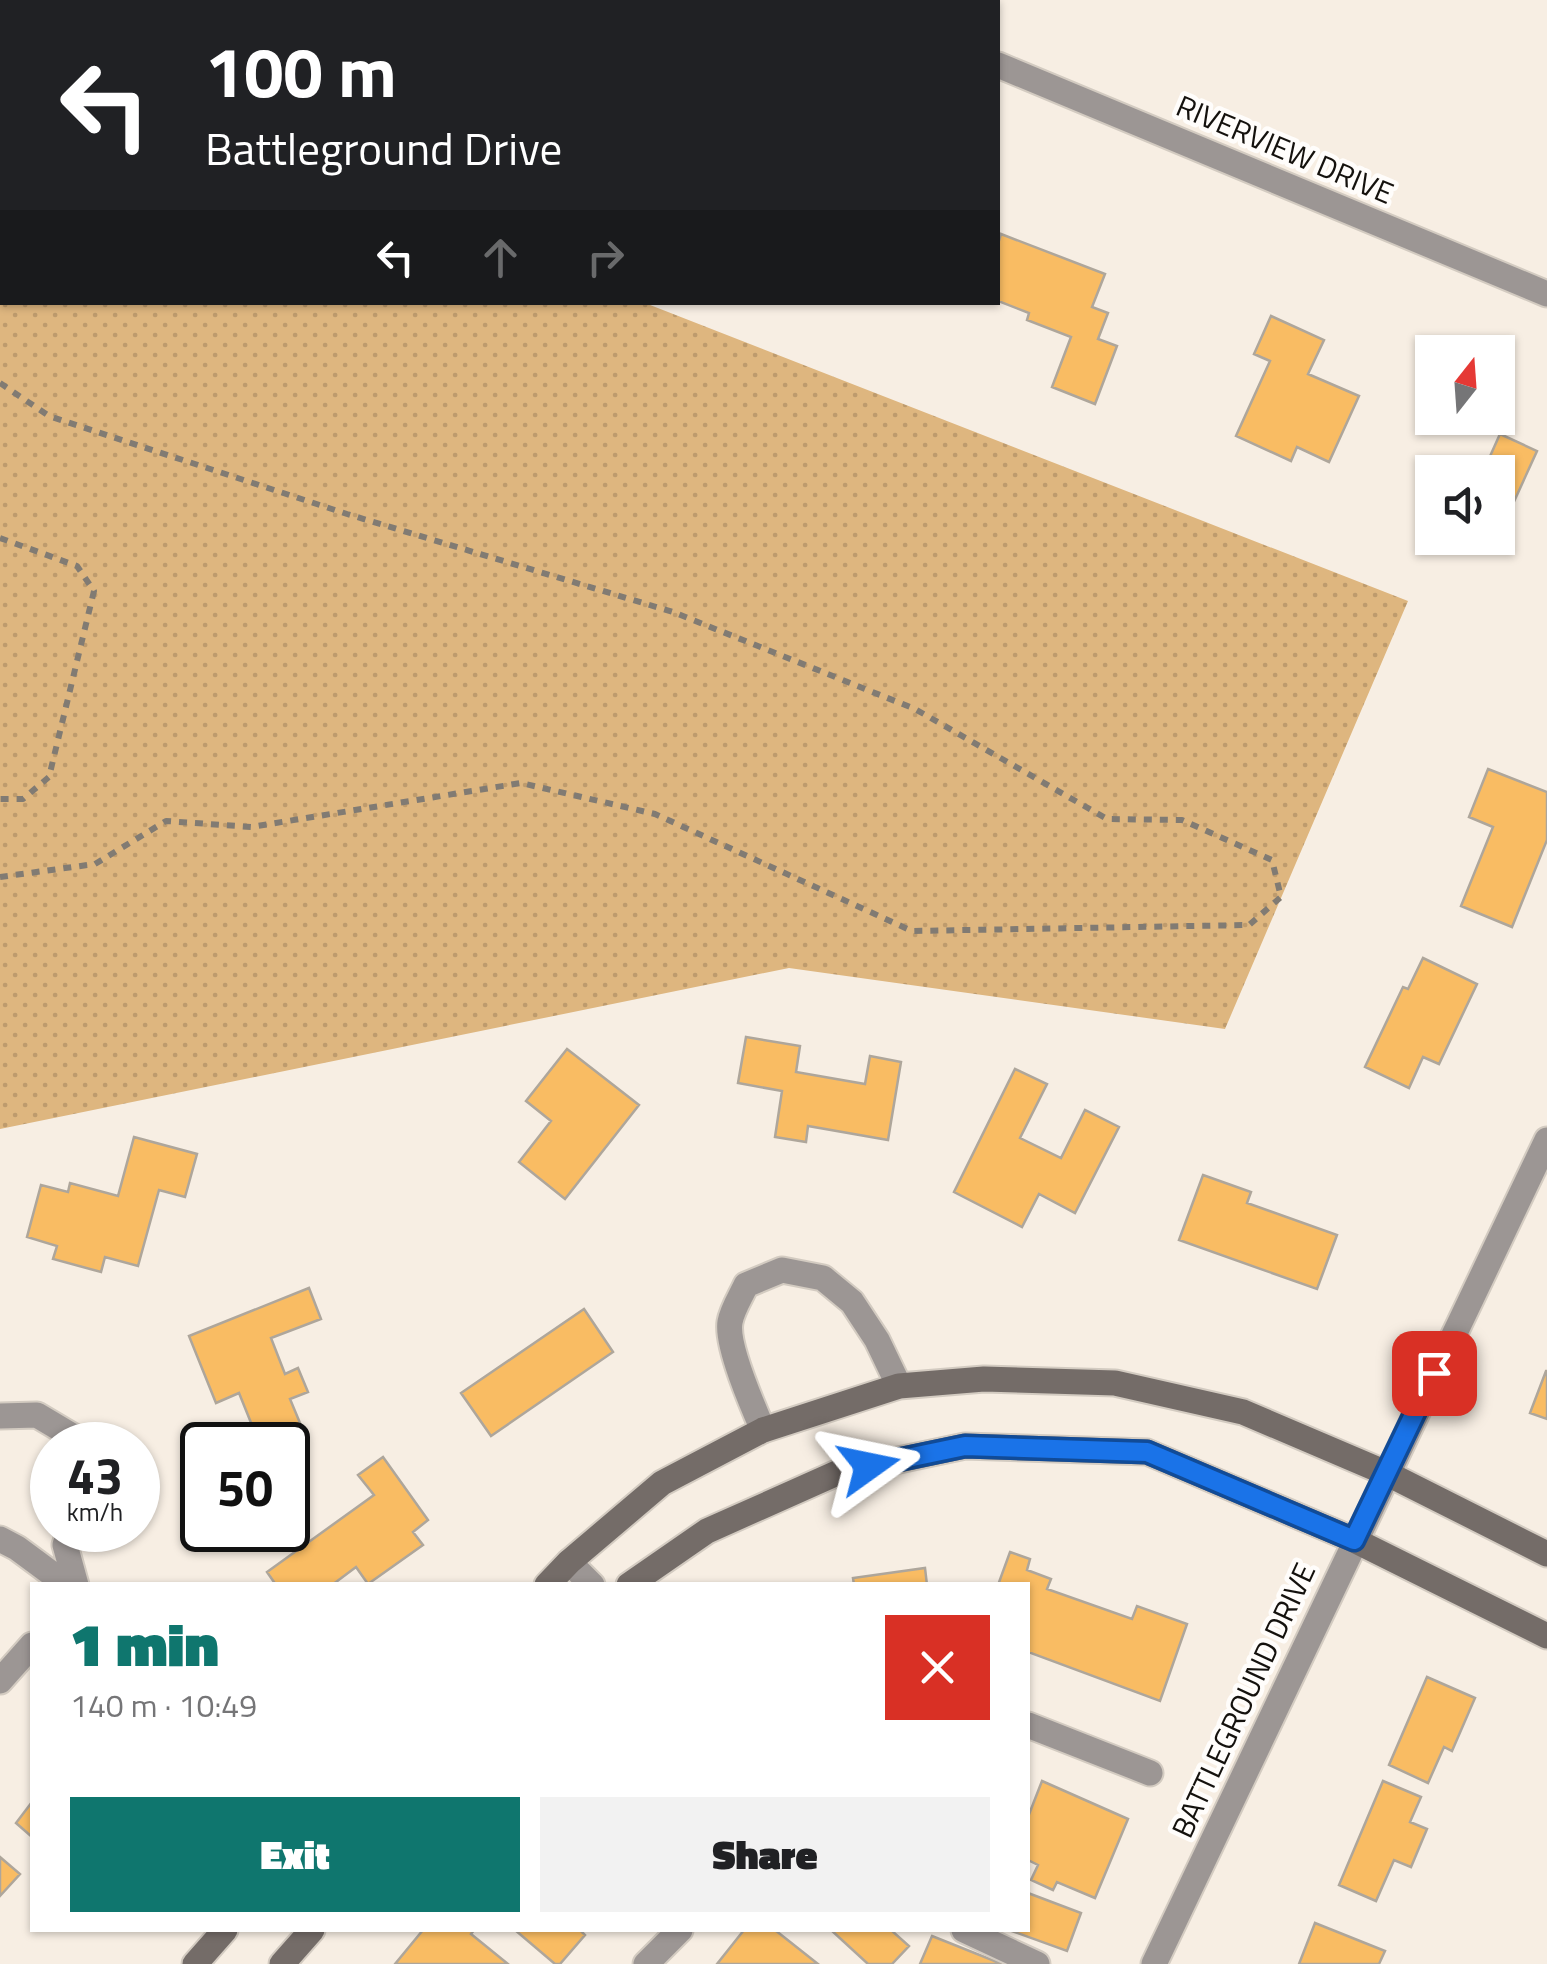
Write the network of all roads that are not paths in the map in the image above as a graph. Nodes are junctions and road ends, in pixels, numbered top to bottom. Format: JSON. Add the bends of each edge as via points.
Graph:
{"nodes":[{"id":1,"x":1000,"y":66,"type":"edge"},
{"id":2,"x":1547,"y":294,"type":"edge"},
{"id":3,"x":1547,"y":1140,"type":"edge"},
{"id":4,"x":899,"y":1386,"type":"junction"},
{"id":5,"x":0,"y":1416,"type":"edge"},
{"id":6,"x":48,"y":1422,"type":"edge"},
{"id":7,"x":763,"y":1430,"type":"junction"},
{"id":8,"x":1386,"y":1473,"type":"junction"},
{"id":9,"x":0,"y":1539,"type":"edge"},
{"id":10,"x":1354,"y":1540,"type":"junction"},
{"id":11,"x":67,"y":1552,"type":"edge"},
{"id":12,"x":1547,"y":1554,"type":"edge"},
{"id":13,"x":569,"y":1562,"type":"junction"},
{"id":14,"x":63,"y":1582,"type":"edge"},
{"id":15,"x":75,"y":1582,"type":"edge"},
{"id":16,"x":550,"y":1582,"type":"edge"},
{"id":17,"x":589,"y":1582,"type":"edge"},
{"id":18,"x":633,"y":1582,"type":"edge"},
{"id":19,"x":1547,"y":1636,"type":"edge"},
{"id":20,"x":30,"y":1647,"type":"edge"},
{"id":21,"x":0,"y":1681,"type":"edge"},
{"id":22,"x":1030,"y":1726,"type":"edge"},
{"id":23,"x":1150,"y":1774,"type":"dead end"},
{"id":24,"x":223,"y":1932,"type":"edge"},
{"id":25,"x":310,"y":1932,"type":"edge"},
{"id":26,"x":678,"y":1932,"type":"edge"},
{"id":27,"x":968,"y":1932,"type":"edge"},
{"id":28,"x":195,"y":1964,"type":"edge"},
{"id":29,"x":282,"y":1964,"type":"edge"},
{"id":30,"x":646,"y":1964,"type":"edge"},
{"id":31,"x":1036,"y":1964,"type":"edge"},
{"id":32,"x":1154,"y":1964,"type":"edge"}],
"edges":[{"from":1,"to":2,"type":"street","name":"RIVERVIEW DRIVE"},
{"from":3,"to":8,"type":"street","name":"BATTLEGROUND DRIVE"},
{"from":4,"to":7,"type":"main road"},
{"from":4,"to":7,"type":"street","via":[[852,1302],[824,1278],[782,1270],[746,1285],[730,1324]]},
{"from":4,"to":8,"type":"main road","via":[[1115,1382],[1242,1412]]},
{"from":5,"to":6,"type":"street"},
{"from":7,"to":13,"type":"main road","via":[[662,1484]]},
{"from":8,"to":10,"type":"street","name":"BATTLEGROUND DRIVE"},
{"from":8,"to":12,"type":"main road"},
{"from":9,"to":14,"type":"street"},
{"from":10,"to":18,"type":"main road","via":[[1147,1452],[965,1446],[838,1473],[707,1531]]},
{"from":10,"to":19,"type":"main road"},
{"from":10,"to":32,"type":"street","name":"BATTLEGROUND DRIVE"},
{"from":11,"to":15,"type":"street"},
{"from":13,"to":16,"type":"main road"},
{"from":13,"to":17,"type":"street"},
{"from":20,"to":21,"type":"street"},
{"from":22,"to":23,"type":"street"},
{"from":24,"to":28,"type":"main road"},
{"from":25,"to":29,"type":"main road"},
{"from":26,"to":30,"type":"street"},
{"from":27,"to":31,"type":"street"}]}
